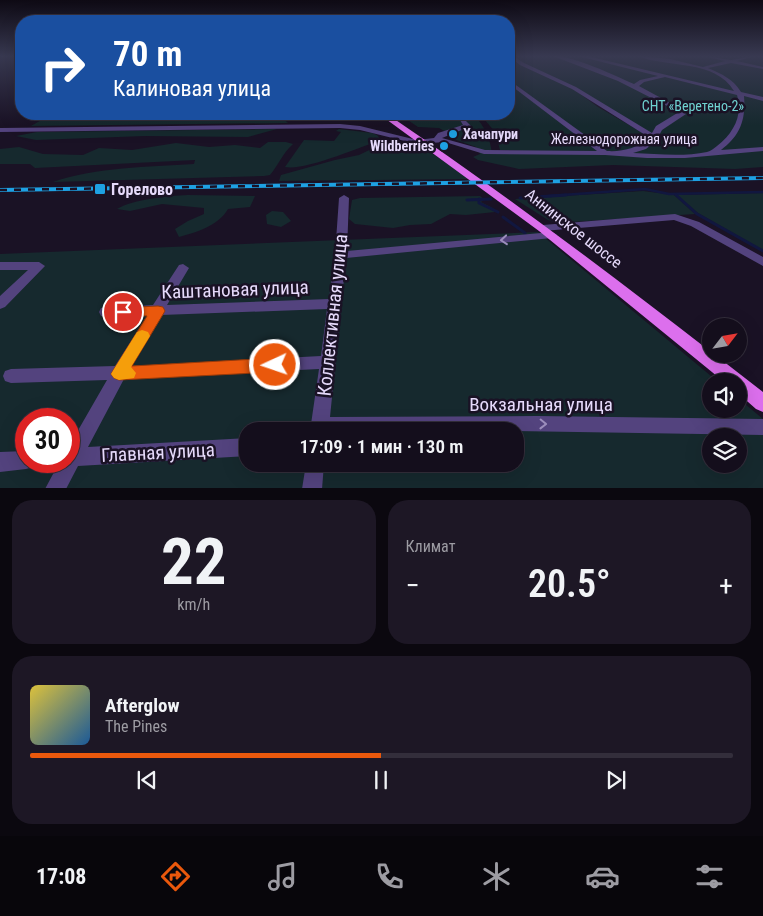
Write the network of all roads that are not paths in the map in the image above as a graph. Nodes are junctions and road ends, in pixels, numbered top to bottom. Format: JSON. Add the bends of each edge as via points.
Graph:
{"nodes":[{"id":1,"x":554,"y":79,"type":"edge"},
{"id":2,"x":619,"y":79,"type":"edge"},
{"id":3,"x":653,"y":79,"type":"edge"},
{"id":4,"x":678,"y":79,"type":"edge"},
{"id":5,"x":727,"y":79,"type":"edge"},
{"id":6,"x":515,"y":86,"type":"edge"},
{"id":7,"x":636,"y":86,"type":"junction"},
{"id":8,"x":740,"y":94,"type":"junction"},
{"id":9,"x":763,"y":99,"type":"edge"},
{"id":10,"x":391,"y":120,"type":"edge"},
{"id":11,"x":463,"y":120,"type":"dead end"},
{"id":12,"x":0,"y":130,"type":"edge"},
{"id":13,"x":407,"y":131,"type":"junction"},
{"id":14,"x":394,"y":136,"type":"junction"},
{"id":15,"x":654,"y":137,"type":"junction"},
{"id":16,"x":436,"y":139,"type":"junction"},
{"id":17,"x":422,"y":142,"type":"junction"},
{"id":18,"x":763,"y":148,"type":"edge"},
{"id":19,"x":605,"y":153,"type":"junction"},
{"id":20,"x":619,"y":153,"type":"junction"},
{"id":21,"x":711,"y":154,"type":"junction"},
{"id":22,"x":344,"y":198,"type":"dead end"},
{"id":23,"x":547,"y":232,"type":"junction"},
{"id":24,"x":341,"y":255,"type":"junction"},
{"id":25,"x":763,"y":262,"type":"edge"},
{"id":26,"x":0,"y":266,"type":"edge"},
{"id":27,"x":183,"y":268,"type":"dead end"},
{"id":28,"x":0,"y":304,"type":"edge"},
{"id":29,"x":335,"y":304,"type":"junction"},
{"id":30,"x":158,"y":311,"type":"junction"},
{"id":31,"x":106,"y":312,"type":"dead end"},
{"id":32,"x":328,"y":362,"type":"junction"},
{"id":33,"x":726,"y":373,"type":"edge"},
{"id":34,"x":119,"y":374,"type":"junction"},
{"id":35,"x":12,"y":376,"type":"dead end"},
{"id":36,"x":747,"y":390,"type":"edge"},
{"id":37,"x":763,"y":402,"type":"edge"},
{"id":38,"x":320,"y":422,"type":"edge"},
{"id":39,"x":524,"y":424,"type":"edge"},
{"id":40,"x":763,"y":427,"type":"edge"},
{"id":41,"x":80,"y":441,"type":"edge"},
{"id":42,"x":239,"y":448,"type":"edge"},
{"id":43,"x":80,"y":456,"type":"edge"},
{"id":44,"x":15,"y":461,"type":"edge"},
{"id":45,"x":0,"y":462,"type":"edge"},
{"id":46,"x":314,"y":472,"type":"edge"},
{"id":47,"x":63,"y":473,"type":"edge"},
{"id":48,"x":55,"y":488,"type":"edge"},
{"id":49,"x":312,"y":488,"type":"edge"}],
"edges":[{"from":1,"to":15,"type":"street"},
{"from":2,"to":7,"type":"street"},
{"from":3,"to":7,"type":"street"},
{"from":4,"to":8,"type":"street"},
{"from":5,"to":8,"type":"street"},
{"from":6,"to":19,"type":"street"},
{"from":7,"to":15,"type":"street","via":[[683,114],[660,128]]},
{"from":8,"to":9,"type":"street"},
{"from":8,"to":21,"type":"street","via":[[743,105],[740,124],[732,138]]},
{"from":10,"to":13,"type":"main road","name":"Аннинское шоссе"},
{"from":11,"to":16,"type":"street","via":[[467,126]]},
{"from":12,"to":14,"type":"street","via":[[320,126],[360,128]]},
{"from":13,"to":14,"type":"street"},
{"from":13,"to":17,"type":"main road","name":"Аннинское шоссе"},
{"from":14,"to":17,"type":"street"},
{"from":15,"to":20,"type":"street","via":[[643,147]]},
{"from":16,"to":17,"type":"street"},
{"from":16,"to":19,"type":"street","name":"Железнодорожная улица","via":[[457,142],[484,152]]},
{"from":17,"to":23,"type":"main road","name":"Аннинское шоссе"},
{"from":18,"to":21,"type":"street","name":"Железнодорожная улица"},
{"from":19,"to":20,"type":"street","name":"Железнодорожная улица"},
{"from":20,"to":21,"type":"street","name":"Железнодорожная улица"},
{"from":22,"to":24,"type":"street","name":"Коллективная улица"},
{"from":23,"to":24,"type":"street","one_way":true},
{"from":23,"to":25,"type":"street","via":[[675,217]]},
{"from":23,"to":33,"type":"main road","name":"Аннинское шоссе"},
{"from":24,"to":29,"type":"street","name":"Коллективная улица"},
{"from":26,"to":28,"type":"street","via":[[39,266]]},
{"from":27,"to":30,"type":"street"},
{"from":29,"to":30,"type":"street","name":"Каштановая улица"},
{"from":29,"to":32,"type":"street","name":"Коллективная улица"},
{"from":30,"to":31,"type":"street","name":"Каштановая улица"},
{"from":30,"to":34,"type":"street"},
{"from":32,"to":34,"type":"street"},
{"from":32,"to":38,"type":"street","name":"Коллективная улица"},
{"from":34,"to":35,"type":"street"},
{"from":34,"to":41,"type":"street"},
{"from":36,"to":37,"type":"main road","name":"Аннинское шоссе"},
{"from":39,"to":40,"type":"street","name":"Вокзальная улица","one_way":true},
{"from":42,"to":43,"type":"street","name":"Главная улица"},
{"from":44,"to":45,"type":"street"},
{"from":46,"to":49,"type":"street"},
{"from":47,"to":48,"type":"street"}]}
